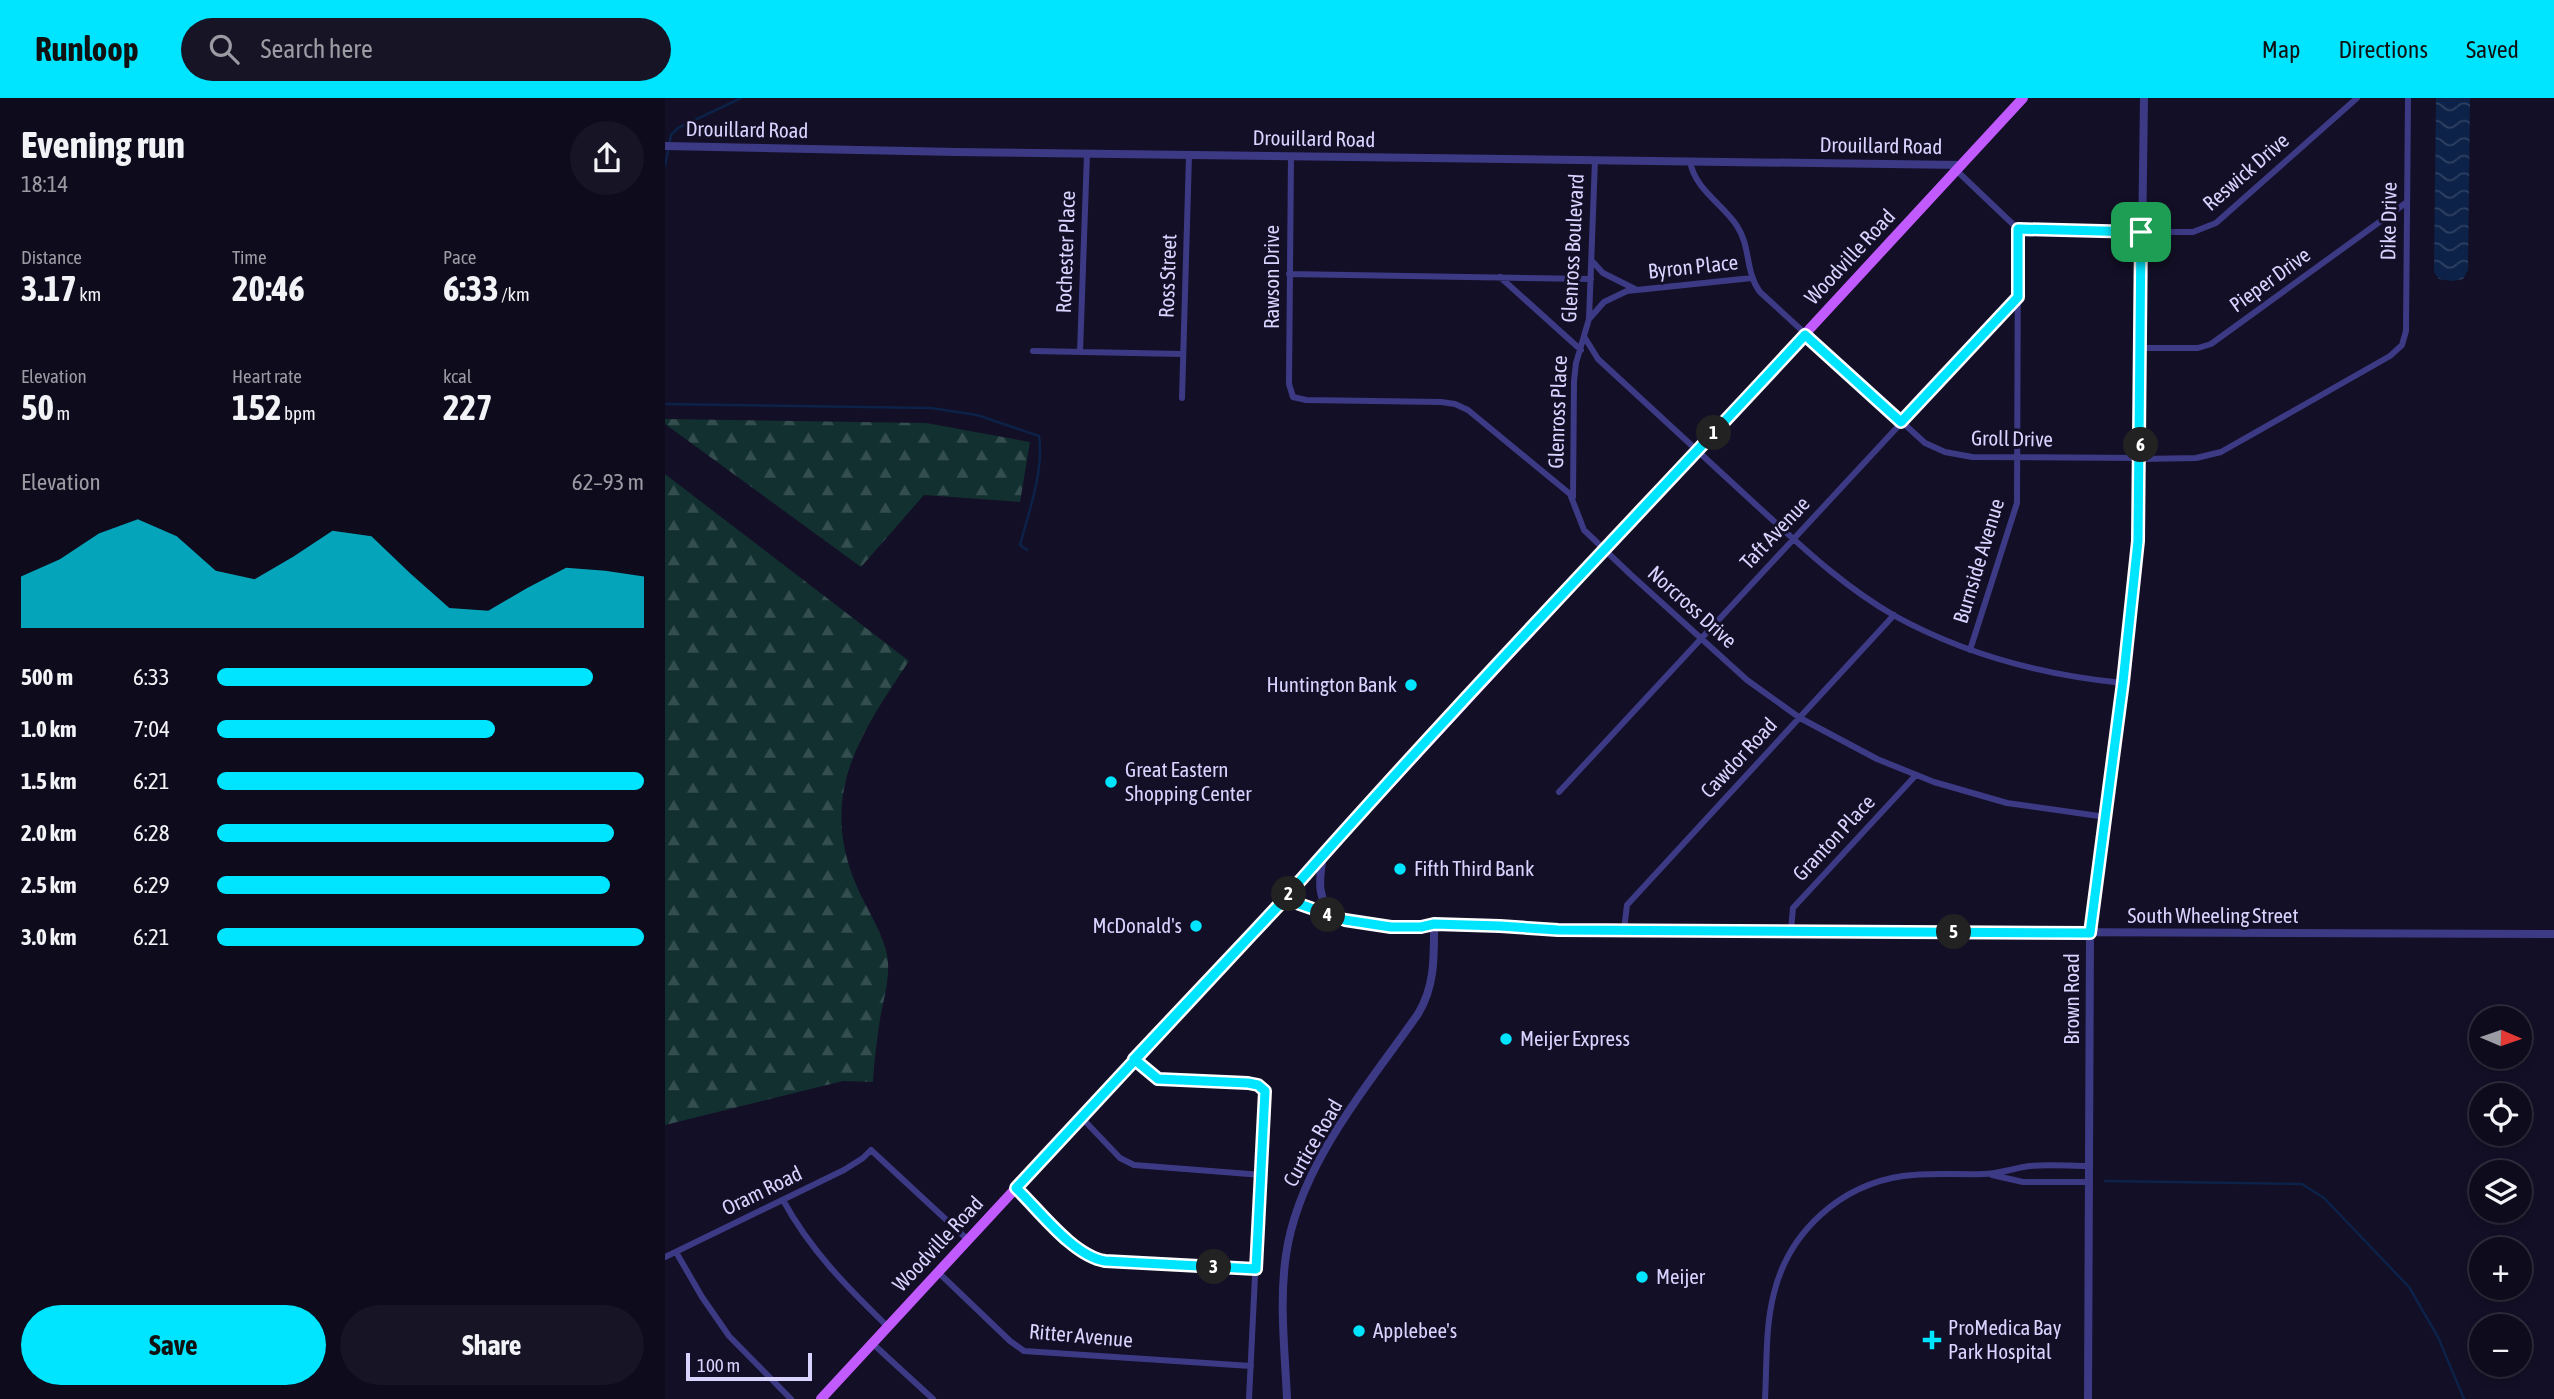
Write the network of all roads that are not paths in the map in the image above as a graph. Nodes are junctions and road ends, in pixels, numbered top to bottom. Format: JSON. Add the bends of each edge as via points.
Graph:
{"nodes":[{"id":1,"x":2024,"y":98,"type":"edge"},
{"id":2,"x":2144,"y":98,"type":"edge"},
{"id":3,"x":2357,"y":98,"type":"edge"},
{"id":4,"x":2408,"y":98,"type":"edge"},
{"id":5,"x":665,"y":146,"type":"edge"},
{"id":6,"x":1087,"y":154,"type":"junction"},
{"id":7,"x":1189,"y":155,"type":"junction"},
{"id":8,"x":1291,"y":156,"type":"junction"},
{"id":9,"x":1595,"y":160,"type":"junction"},
{"id":10,"x":1690,"y":162,"type":"junction"},
{"id":11,"x":1959,"y":167,"type":"junction"},
{"id":12,"x":2407,"y":202,"type":"junction"},
{"id":13,"x":2018,"y":229,"type":"junction"},
{"id":14,"x":2141,"y":231,"type":"junction"},
{"id":15,"x":1591,"y":261,"type":"junction"},
{"id":16,"x":1289,"y":274,"type":"junction"},
{"id":17,"x":1500,"y":277,"type":"junction"},
{"id":18,"x":1752,"y":278,"type":"junction"},
{"id":19,"x":1591,"y":279,"type":"junction"},
{"id":20,"x":1637,"y":290,"type":"junction"},
{"id":21,"x":2018,"y":297,"type":"junction"},
{"id":22,"x":1589,"y":319,"type":"junction"},
{"id":23,"x":1805,"y":335,"type":"junction"},
{"id":24,"x":1585,"y":338,"type":"junction"},
{"id":25,"x":2402,"y":345,"type":"joint"},
{"id":26,"x":2140,"y":348,"type":"junction"},
{"id":27,"x":1581,"y":349,"type":"junction"},
{"id":28,"x":1033,"y":351,"type":"dead end"},
{"id":29,"x":1080,"y":352,"type":"junction"},
{"id":30,"x":1183,"y":354,"type":"junction"},
{"id":31,"x":1293,"y":397,"type":"joint"},
{"id":32,"x":1182,"y":398,"type":"dead end"},
{"id":33,"x":1901,"y":422,"type":"junction"},
{"id":34,"x":1698,"y":451,"type":"junction"},
{"id":35,"x":2017,"y":458,"type":"junction"},
{"id":36,"x":2141,"y":458,"type":"junction"},
{"id":37,"x":1573,"y":499,"type":"junction"},
{"id":38,"x":1793,"y":539,"type":"junction"},
{"id":39,"x":1605,"y":550,"type":"junction"},
{"id":40,"x":1894,"y":615,"type":"junction"},
{"id":41,"x":1701,"y":639,"type":"junction"},
{"id":42,"x":1970,"y":650,"type":"junction"},
{"id":43,"x":2123,"y":682,"type":"junction"},
{"id":44,"x":1800,"y":718,"type":"junction"},
{"id":45,"x":1916,"y":775,"type":"junction"},
{"id":46,"x":1559,"y":792,"type":"dead end"},
{"id":47,"x":2106,"y":817,"type":"junction"},
{"id":48,"x":1323,"y":856,"type":"junction"},
{"id":49,"x":1285,"y":899,"type":"junction"},
{"id":50,"x":1339,"y":918,"type":"junction"},
{"id":51,"x":1434,"y":924,"type":"junction"},
{"id":52,"x":1624,"y":930,"type":"junction"},
{"id":53,"x":1791,"y":930,"type":"junction"},
{"id":54,"x":2090,"y":933,"type":"junction"},
{"id":55,"x":2554,"y":934,"type":"edge"},
{"id":56,"x":1134,"y":1059,"type":"junction"},
{"id":57,"x":1081,"y":1117,"type":"junction"},
{"id":58,"x":2088,"y":1166,"type":"junction"},
{"id":59,"x":1986,"y":1174,"type":"junction"},
{"id":60,"x":1262,"y":1175,"type":"junction"},
{"id":61,"x":2088,"y":1182,"type":"junction"},
{"id":62,"x":1016,"y":1188,"type":"junction"},
{"id":63,"x":783,"y":1200,"type":"junction"},
{"id":64,"x":968,"y":1240,"type":"junction"},
{"id":65,"x":676,"y":1252,"type":"junction"},
{"id":66,"x":665,"y":1257,"type":"edge"},
{"id":67,"x":1256,"y":1269,"type":"junction"},
{"id":68,"x":938,"y":1272,"type":"junction"},
{"id":69,"x":888,"y":1327,"type":"junction"},
{"id":70,"x":872,"y":1343,"type":"junction"},
{"id":71,"x":1251,"y":1366,"type":"junction"},
{"id":72,"x":791,"y":1399,"type":"edge"},
{"id":73,"x":821,"y":1399,"type":"edge"},
{"id":74,"x":933,"y":1399,"type":"edge"},
{"id":75,"x":1249,"y":1399,"type":"edge"},
{"id":76,"x":1287,"y":1399,"type":"edge"},
{"id":77,"x":1765,"y":1399,"type":"edge"},
{"id":78,"x":2088,"y":1399,"type":"edge"}],
"edges":[{"from":1,"to":11,"type":"main road","name":"Woodville Road"},
{"from":2,"to":14,"type":"street","name":"Brown Road"},
{"from":3,"to":14,"type":"street","name":"Reswick Drive","via":[[2216,223],[2193,232]]},
{"from":4,"to":12,"type":"street","name":"Dike Drive"},
{"from":5,"to":6,"type":"street","name":"Drouillard Road"},
{"from":6,"to":7,"type":"street","name":"Drouillard Road"},
{"from":6,"to":29,"type":"street","name":"Rochester Place"},
{"from":7,"to":8,"type":"street","name":"Drouillard Road"},
{"from":7,"to":30,"type":"street","name":"Ross Street"},
{"from":8,"to":9,"type":"street","name":"Drouillard Road"},
{"from":8,"to":16,"type":"street","name":"Rawson Drive"},
{"from":9,"to":10,"type":"street","name":"Drouillard Road"},
{"from":9,"to":15,"type":"street","name":"Glenross Boulevard"},
{"from":10,"to":11,"type":"street","name":"Drouillard Road"},
{"from":10,"to":18,"type":"street","name":"Groll Drive","via":[[1697,181],[1744,237]]},
{"from":11,"to":13,"type":"street"},
{"from":11,"to":23,"type":"main road","name":"Woodville Road"},
{"from":12,"to":25,"type":"street","name":"Dike Drive","via":[[2406,331]]},
{"from":12,"to":26,"type":"street","name":"Pieper Drive","via":[[2211,344]]},
{"from":13,"to":14,"type":"street","name":"Reswick Drive"},
{"from":13,"to":21,"type":"street","name":"Burnside Avenue"},
{"from":14,"to":26,"type":"street","name":"Brown Road"},
{"from":15,"to":19,"type":"street","name":"Glenross Boulevard"},
{"from":15,"to":20,"type":"street","name":"Byron Place","via":[[1603,273]]},
{"from":16,"to":17,"type":"street"},
{"from":16,"to":31,"type":"street","name":"Rawson Drive","via":[[1289,384]]},
{"from":17,"to":19,"type":"street"},
{"from":17,"to":27,"type":"street","name":"Glenross Place"},
{"from":18,"to":20,"type":"street","name":"Byron Place"},
{"from":18,"to":23,"type":"street","name":"Groll Drive","via":[[1760,292]]},
{"from":19,"to":22,"type":"street","name":"Glenross Boulevard"},
{"from":20,"to":22,"type":"street","name":"Byron Place","via":[[1613,297]]},
{"from":21,"to":33,"type":"street","name":"Taft Avenue"},
{"from":21,"to":35,"type":"street","name":"Burnside Avenue"},
{"from":22,"to":24,"type":"street","name":"Glenross Boulevard"},
{"from":23,"to":33,"type":"street","name":"Groll Drive"},
{"from":23,"to":34,"type":"main road","name":"Woodville Road"},
{"from":24,"to":27,"type":"street","name":"Glenross Boulevard"},
{"from":24,"to":34,"type":"street","name":"Glenross Boulevard","via":[[1598,359]]},
{"from":25,"to":36,"type":"street","name":"Groll Drive","via":[[2221,452],[2196,458]]},
{"from":26,"to":36,"type":"street","name":"Brown Road"},
{"from":27,"to":37,"type":"street","name":"Glenross Place","via":[[1574,381]]},
{"from":28,"to":29,"type":"street"},
{"from":29,"to":30,"type":"street"},
{"from":30,"to":32,"type":"street","name":"Ross Street"},
{"from":31,"to":37,"type":"street","name":"Norcross Drive","via":[[1455,404],[1480,419]]},
{"from":33,"to":35,"type":"street","name":"Groll Drive","via":[[1921,440],[1945,452]]},
{"from":33,"to":38,"type":"street","name":"Taft Avenue"},
{"from":34,"to":38,"type":"street","name":"Glenross Boulevard"},
{"from":34,"to":39,"type":"main road","name":"Woodville Road"},
{"from":35,"to":36,"type":"street","name":"Groll Drive"},
{"from":35,"to":42,"type":"street","name":"Burnside Avenue","via":[[2016,508]]},
{"from":36,"to":43,"type":"street","name":"Brown Road","via":[[2136,567]]},
{"from":37,"to":39,"type":"street","name":"Norcross Drive","via":[[1581,525]]},
{"from":38,"to":40,"type":"street","name":"Glenross Boulevard","via":[[1843,582]]},
{"from":38,"to":41,"type":"street","name":"Taft Avenue"},
{"from":39,"to":41,"type":"street","name":"Norcross Drive"},
{"from":39,"to":48,"type":"main road","name":"Woodville Road"},
{"from":40,"to":42,"type":"street","name":"Glenross Boulevard"},
{"from":40,"to":44,"type":"street","name":"Cawdor Road"},
{"from":41,"to":44,"type":"street","name":"Norcross Drive"},
{"from":41,"to":46,"type":"street","name":"Taft Avenue"},
{"from":42,"to":43,"type":"street","name":"Glenross Boulevard","via":[[2044,672]]},
{"from":43,"to":47,"type":"street","name":"Brown Road"},
{"from":44,"to":45,"type":"street","name":"Norcross Drive"},
{"from":44,"to":52,"type":"street","name":"Cawdor Road","via":[[1627,905]]},
{"from":45,"to":47,"type":"street","name":"Norcross Drive","via":[[2007,803]]},
{"from":45,"to":53,"type":"street","name":"Granton Place","via":[[1793,908]]},
{"from":47,"to":54,"type":"street","name":"Brown Road"},
{"from":48,"to":49,"type":"main road","name":"Woodville Road"},
{"from":48,"to":50,"type":"street","via":[[1320,892]]},
{"from":49,"to":50,"type":"street","name":"South Wheeling Street"},
{"from":49,"to":56,"type":"main road","name":"Woodville Road"},
{"from":50,"to":51,"type":"street","name":"South Wheeling Street","via":[[1391,927]]},
{"from":51,"to":52,"type":"street","name":"South Wheeling Street"},
{"from":51,"to":76,"type":"street","name":"Curtice Road","via":[[1433,970],[1424,1003],[1328,1144],[1295,1215],[1284,1277]]},
{"from":52,"to":53,"type":"street","name":"South Wheeling Street"},
{"from":53,"to":54,"type":"street","name":"South Wheeling Street"},
{"from":54,"to":55,"type":"street","name":"South Wheeling Street"},
{"from":54,"to":58,"type":"street","name":"Brown Road"},
{"from":56,"to":57,"type":"main road","name":"Woodville Road"},
{"from":56,"to":60,"type":"street","via":[[1158,1079],[1248,1083],[1263,1088]]},
{"from":57,"to":60,"type":"street","via":[[1134,1165]]},
{"from":57,"to":62,"type":"main road","name":"Woodville Road"},
{"from":58,"to":59,"type":"street","via":[[2033,1165]]},
{"from":58,"to":61,"type":"street","name":"Brown Road"},
{"from":59,"to":61,"type":"street","via":[[2023,1182]]},
{"from":59,"to":77,"type":"street","via":[[1915,1174],[1888,1179],[1864,1186],[1815,1219],[1792,1248],[1773,1293]]},
{"from":60,"to":67,"type":"street"},
{"from":61,"to":78,"type":"street","name":"Brown Road"},
{"from":62,"to":64,"type":"main road","name":"Woodville Road"},
{"from":62,"to":67,"type":"street","via":[[1077,1249],[1092,1258]]},
{"from":63,"to":64,"type":"street","name":"Oram Road","via":[[844,1170],[871,1150]]},
{"from":63,"to":65,"type":"street","name":"Oram Road"},
{"from":63,"to":69,"type":"street","via":[[825,1263]]},
{"from":64,"to":68,"type":"main road","name":"Woodville Road"},
{"from":65,"to":66,"type":"street","name":"Oram Road"},
{"from":65,"to":72,"type":"street","via":[[729,1336]]},
{"from":67,"to":71,"type":"street"},
{"from":68,"to":69,"type":"main road","name":"Woodville Road"},
{"from":68,"to":71,"type":"street","name":"Ritter Avenue","via":[[1024,1351]]},
{"from":69,"to":70,"type":"main road","name":"Woodville Road"},
{"from":70,"to":73,"type":"main road","name":"Woodville Road"},
{"from":70,"to":74,"type":"street"},
{"from":71,"to":75,"type":"street"}]}
